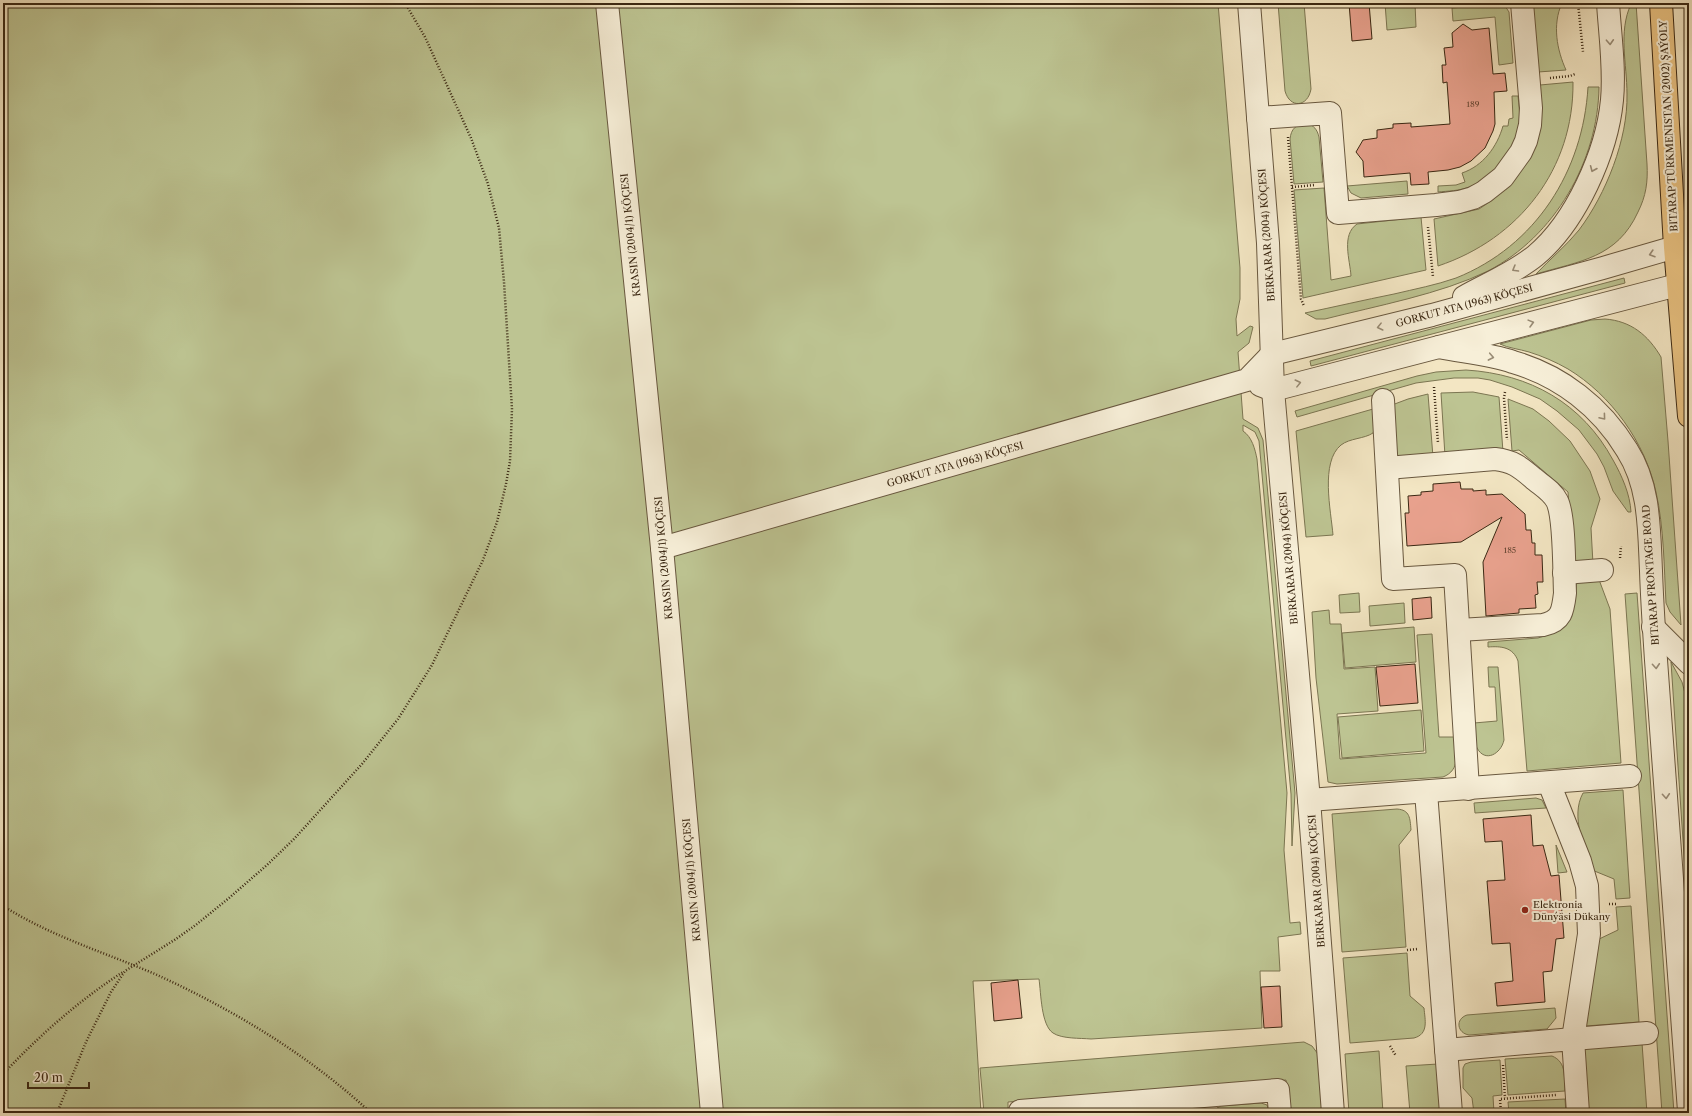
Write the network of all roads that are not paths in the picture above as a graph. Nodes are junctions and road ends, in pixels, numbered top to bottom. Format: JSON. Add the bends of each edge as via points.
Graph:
{"nodes":[{"id":1,"x":607,"y":3,"type":"edge"},
{"id":2,"x":1249,"y":3,"type":"edge"},
{"id":3,"x":1522,"y":3,"type":"edge"},
{"id":4,"x":1660,"y":3,"type":"edge"},
{"id":5,"x":1609,"y":5,"type":"edge"},
{"id":6,"x":1258,"y":118,"type":"junction"},
{"id":7,"x":1682,"y":245,"type":"edge"},
{"id":8,"x":1684,"y":283,"type":"edge"},
{"id":9,"x":1432,"y":315,"type":"junction"},
{"id":10,"x":1439,"y":347,"type":"junction"},
{"id":11,"x":1272,"y":354,"type":"junction"},
{"id":12,"x":1247,"y":380,"type":"junction"},
{"id":13,"x":1273,"y":390,"type":"junction"},
{"id":14,"x":1383,"y":400,"type":"dead end"},
{"id":15,"x":1689,"y":416,"type":"edge"},
{"id":16,"x":1387,"y":468,"type":"junction"},
{"id":17,"x":662,"y":548,"type":"junction"},
{"id":18,"x":1602,"y":570,"type":"dead end"},
{"id":19,"x":1564,"y":573,"type":"junction"},
{"id":20,"x":1654,"y":627,"type":"junction"},
{"id":21,"x":1459,"y":630,"type":"junction"},
{"id":22,"x":1689,"y":663,"type":"edge"},
{"id":23,"x":1630,"y":776,"type":"dead end"},
{"id":24,"x":1549,"y":782,"type":"junction"},
{"id":25,"x":1468,"y":789,"type":"junction"},
{"id":26,"x":1426,"y":792,"type":"junction"},
{"id":27,"x":1309,"y":800,"type":"junction"},
{"id":28,"x":1689,"y":893,"type":"edge"},
{"id":29,"x":1675,"y":927,"type":"junction"},
{"id":30,"x":1647,"y":1033,"type":"dead end"},
{"id":31,"x":1573,"y":1039,"type":"junction"},
{"id":32,"x":1446,"y":1050,"type":"junction"},
{"id":33,"x":1578,"y":1103,"type":"edge"},
{"id":34,"x":1205,"y":1105,"type":"edge"},
{"id":35,"x":1139,"y":1107,"type":"edge"},
{"id":36,"x":1689,"y":1111,"type":"edge"},
{"id":37,"x":712,"y":1113,"type":"edge"},
{"id":38,"x":1020,"y":1113,"type":"edge"},
{"id":39,"x":1280,"y":1113,"type":"edge"},
{"id":40,"x":1333,"y":1113,"type":"edge"},
{"id":41,"x":1451,"y":1113,"type":"edge"}],
"edges":[{"from":1,"to":17,"type":"street","name":"KRASIN (2004/1) KÖÇESI"},
{"from":2,"to":6,"type":"street","name":"BERKARAR (2004) KÖÇESI"},
{"from":3,"to":6,"type":"street","via":[[1531,108],[1530,125],[1521,152],[1503,177],[1473,198],[1426,206],[1338,213],[1330,113]]},
{"from":4,"to":7,"type":"main road","name":"BITARAP TÜRKMENISTAN (2002) ŞAÝOLY"},
{"from":5,"to":9,"type":"street","one_way":true,"via":[[1611,108],[1602,147],[1578,202],[1553,238],[1535,256],[1517,269]]},
{"from":6,"to":11,"type":"street","name":"BERKARAR (2004) KÖÇESI","via":[[1268,243]]},
{"from":7,"to":8,"type":"main road","name":"BITARAP TÜRKMENISTAN (2002) ŞAÝOLY"},
{"from":7,"to":9,"type":"street","name":"GORKUT ATA (1963) KÖÇESI","one_way":true},
{"from":10,"to":8,"type":"street","one_way":true},
{"from":8,"to":15,"type":"main road","name":"BITARAP TÜRKMENISTAN (2002) ŞAÝOLY"},
{"from":9,"to":11,"type":"street","name":"GORKUT ATA (1963) KÖÇESI","one_way":true},
{"from":13,"to":10,"type":"street","one_way":true},
{"from":10,"to":20,"type":"street","name":"BITARAP FRONTAGE ROAD","one_way":true,"via":[[1513,361],[1552,377],[1591,405],[1614,431],[1637,467],[1645,497]]},
{"from":11,"to":12,"type":"street"},
{"from":11,"to":13,"type":"street","name":"BERKARAR (2004) KÖÇESI"},
{"from":12,"to":13,"type":"street"},
{"from":12,"to":17,"type":"street","name":"GORKUT ATA (1963) KÖÇESI"},
{"from":13,"to":27,"type":"street","name":"BERKARAR (2004) KÖÇESI"},
{"from":14,"to":16,"type":"street"},
{"from":16,"to":19,"type":"street","via":[[1495,459],[1505,460],[1522,468],[1556,500],[1561,515]]},
{"from":16,"to":21,"type":"street","via":[[1393,579],[1455,575]]},
{"from":17,"to":37,"type":"street","name":"KRASIN (2004/1) KÖÇESI"},
{"from":18,"to":19,"type":"street"},
{"from":19,"to":21,"type":"street","via":[[1563,605],[1556,621],[1543,625]]},
{"from":20,"to":22,"type":"street"},
{"from":20,"to":29,"type":"street","name":"BITARAP FRONTAGE ROAD","one_way":true},
{"from":21,"to":25,"type":"street"},
{"from":23,"to":24,"type":"street"},
{"from":24,"to":25,"type":"street"},
{"from":24,"to":31,"type":"street","via":[[1580,861],[1587,886],[1589,934]]},
{"from":25,"to":26,"type":"street"},
{"from":26,"to":27,"type":"street"},
{"from":26,"to":32,"type":"street"},
{"from":27,"to":40,"type":"street","name":"BERKARAR (2004) KÖÇESI"},
{"from":28,"to":29,"type":"street","name":"BITARAP FRONTAGE ROAD"},
{"from":29,"to":36,"type":"street","name":"BITARAP FRONTAGE ROAD"},
{"from":30,"to":31,"type":"street"},
{"from":31,"to":32,"type":"street"},
{"from":31,"to":33,"type":"street"},
{"from":32,"to":41,"type":"street"},
{"from":34,"to":35,"type":"street"},
{"from":34,"to":39,"type":"street","via":[[1278,1090]]},
{"from":35,"to":38,"type":"street"}]}
